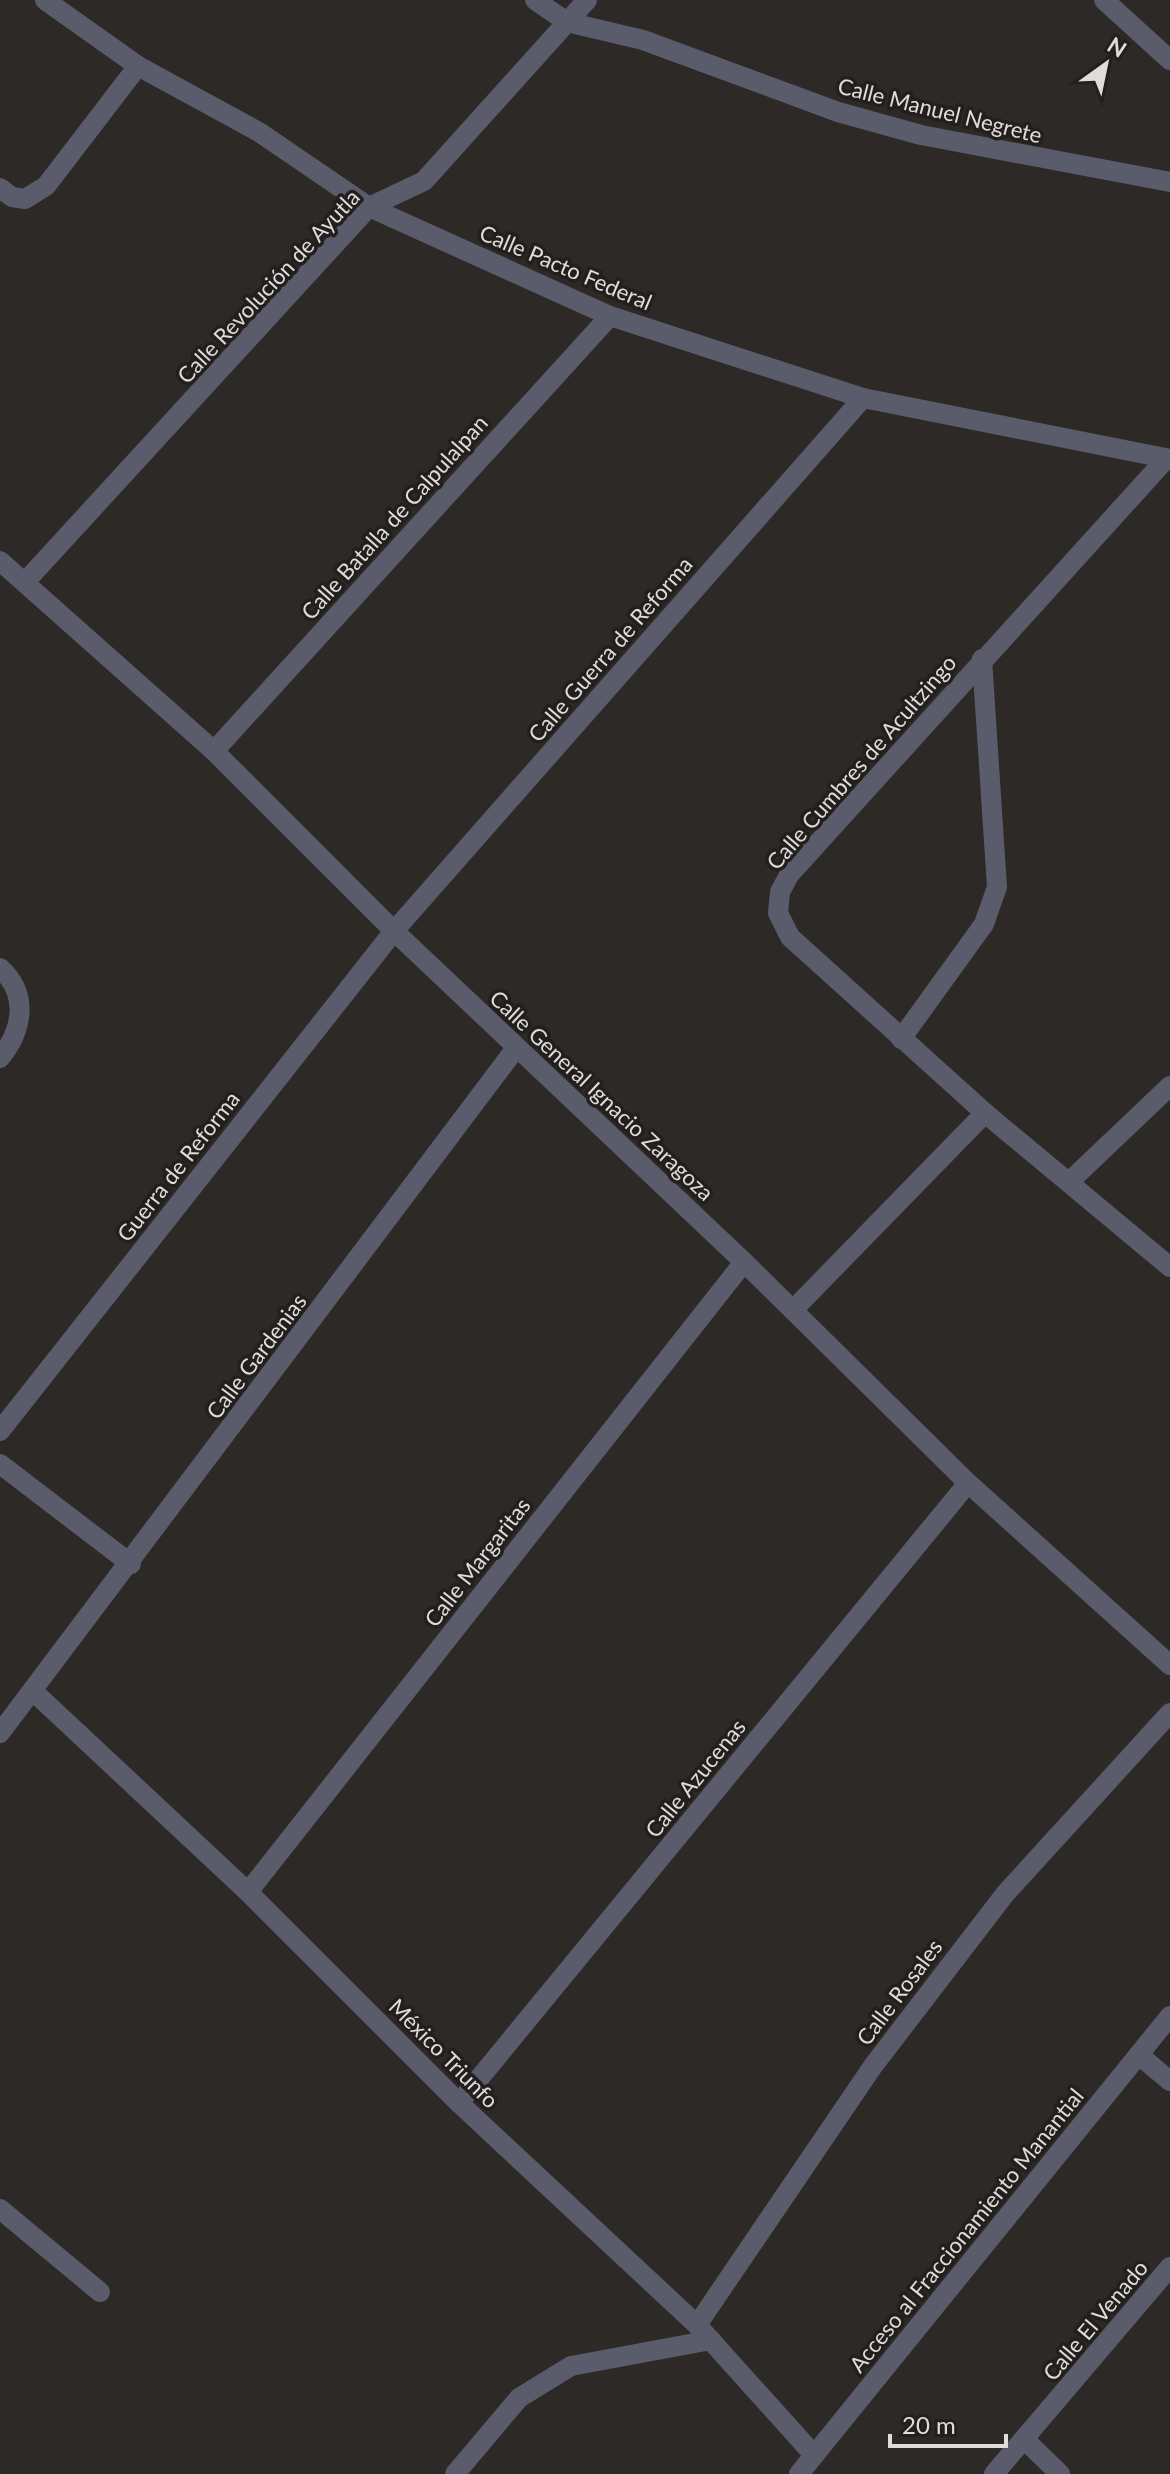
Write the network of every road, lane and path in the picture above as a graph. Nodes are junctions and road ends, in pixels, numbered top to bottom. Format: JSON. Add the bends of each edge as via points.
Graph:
{"nodes":[{"id":1,"x":45,"y":0,"type":"edge"},
{"id":2,"x":535,"y":0,"type":"edge"},
{"id":3,"x":587,"y":0,"type":"edge"},
{"id":4,"x":1104,"y":0,"type":"edge"},
{"id":5,"x":567,"y":22,"type":"junction"},
{"id":6,"x":1170,"y":60,"type":"edge"},
{"id":7,"x":138,"y":66,"type":"junction"},
{"id":8,"x":1170,"y":182,"type":"edge"},
{"id":9,"x":0,"y":188,"type":"edge"},
{"id":10,"x":369,"y":207,"type":"junction"},
{"id":11,"x":610,"y":316,"type":"junction"},
{"id":12,"x":863,"y":398,"type":"junction"},
{"id":13,"x":1168,"y":459,"type":"edge"},
{"id":14,"x":0,"y":561,"type":"edge"},
{"id":15,"x":25,"y":582,"type":"junction"},
{"id":16,"x":982,"y":659,"type":"junction"},
{"id":17,"x":214,"y":751,"type":"junction"},
{"id":18,"x":394,"y":931,"type":"junction"},
{"id":19,"x":0,"y":968,"type":"edge"},
{"id":20,"x":901,"y":1039,"type":"junction"},
{"id":21,"x":516,"y":1048,"type":"junction"},
{"id":22,"x":0,"y":1058,"type":"edge"},
{"id":23,"x":1170,"y":1086,"type":"edge"},
{"id":24,"x":985,"y":1113,"type":"junction"},
{"id":25,"x":1069,"y":1182,"type":"junction"},
{"id":26,"x":744,"y":1262,"type":"junction"},
{"id":27,"x":1170,"y":1267,"type":"edge"},
{"id":28,"x":793,"y":1310,"type":"junction"},
{"id":29,"x":0,"y":1431,"type":"edge"},
{"id":30,"x":0,"y":1464,"type":"edge"},
{"id":31,"x":968,"y":1483,"type":"junction"},
{"id":32,"x":131,"y":1564,"type":"junction"},
{"id":33,"x":1170,"y":1665,"type":"edge"},
{"id":34,"x":34,"y":1692,"type":"junction"},
{"id":35,"x":1170,"y":1713,"type":"edge"},
{"id":36,"x":0,"y":1733,"type":"edge"},
{"id":37,"x":248,"y":1892,"type":"junction"},
{"id":38,"x":1170,"y":2016,"type":"edge"},
{"id":39,"x":1139,"y":2055,"type":"junction"},
{"id":40,"x":1170,"y":2081,"type":"edge"},
{"id":41,"x":459,"y":2103,"type":"junction"},
{"id":42,"x":0,"y":2209,"type":"edge"},
{"id":43,"x":1170,"y":2267,"type":"edge"},
{"id":44,"x":100,"y":2292,"type":"dead end"},
{"id":45,"x":704,"y":2333,"type":"junction"},
{"id":46,"x":1025,"y":2440,"type":"junction"},
{"id":47,"x":814,"y":2455,"type":"junction"},
{"id":48,"x":455,"y":2474,"type":"edge"},
{"id":49,"x":799,"y":2474,"type":"edge"},
{"id":50,"x":994,"y":2474,"type":"edge"},
{"id":51,"x":1060,"y":2474,"type":"edge"}],
"edges":[{"from":1,"to":7,"type":"street","name":"Calle Pacto Federal"},
{"from":2,"to":5,"type":"street"},
{"from":3,"to":5,"type":"street","name":"Calle Revolución de Ayutla"},
{"from":4,"to":6,"type":"street"},
{"from":5,"to":8,"type":"street","name":"Calle Manuel Negrete","via":[[643,40],[838,112],[921,135]]},
{"from":5,"to":10,"type":"street","name":"Calle Revolución de Ayutla","via":[[424,181]]},
{"from":7,"to":9,"type":"street","via":[[46,186],[25,199]]},
{"from":7,"to":10,"type":"street","name":"Calle Pacto Federal","via":[[259,132]]},
{"from":10,"to":11,"type":"street","name":"Calle Pacto Federal"},
{"from":10,"to":15,"type":"street","name":"Calle Revolución de Ayutla"},
{"from":11,"to":12,"type":"street","name":"Calle Pacto Federal"},
{"from":11,"to":17,"type":"street","name":"Calle Batalla de Calpulalpan"},
{"from":12,"to":13,"type":"street","name":"Calle Pacto Federal"},
{"from":12,"to":18,"type":"street","name":"Calle Guerra de Reforma"},
{"from":13,"to":16,"type":"street","name":"Calle Cumbres de Acultzingo"},
{"from":14,"to":15,"type":"street","name":"Calle General Ignacio Zaragoza"},
{"from":15,"to":17,"type":"street","name":"Calle General Ignacio Zaragoza"},
{"from":16,"to":20,"type":"street","name":"Calle Cumbres de Acultzingo","via":[[997,887],[984,924]]},
{"from":16,"to":20,"type":"street","name":"Calle Cumbres de Acultzingo","via":[[789,875],[780,892],[778,913],[790,937]]},
{"from":17,"to":18,"type":"street","name":"Calle General Ignacio Zaragoza"},
{"from":18,"to":21,"type":"street","name":"Calle General Ignacio Zaragoza"},
{"from":18,"to":29,"type":"street","name":"Guerra de Reforma"},
{"from":19,"to":22,"type":"street","via":[[17,989],[21,1008],[18,1028]]},
{"from":20,"to":24,"type":"street","name":"Calle Cumbres de Acultzingo"},
{"from":21,"to":26,"type":"street","name":"Calle General Ignacio Zaragoza"},
{"from":21,"to":32,"type":"street","name":"Calle Gardenias"},
{"from":23,"to":25,"type":"street"},
{"from":24,"to":25,"type":"street","name":"Calle Cumbres de Acultzingo"},
{"from":24,"to":28,"type":"street"},
{"from":25,"to":27,"type":"street","name":"Calle Cumbres de Acultzingo"},
{"from":26,"to":28,"type":"street","name":"Calle General Ignacio Zaragoza"},
{"from":26,"to":37,"type":"street","name":"Calle Margaritas"},
{"from":28,"to":31,"type":"street","name":"Calle General Ignacio Zaragoza"},
{"from":30,"to":32,"type":"street"},
{"from":31,"to":33,"type":"street","name":"Calle General Ignacio Zaragoza"},
{"from":31,"to":41,"type":"street","name":"Calle Azucenas"},
{"from":32,"to":34,"type":"street","name":"Calle Gardenias"},
{"from":34,"to":36,"type":"street","name":"Calle Gardenias"},
{"from":34,"to":37,"type":"street","name":"México Triunfo"},
{"from":35,"to":45,"type":"street","name":"Calle Rosales","via":[[1005,1894],[873,2066]]},
{"from":37,"to":41,"type":"street","name":"México Triunfo"},
{"from":38,"to":39,"type":"street","name":"Acceso al Fraccionamiento Manantial"},
{"from":39,"to":40,"type":"street"},
{"from":39,"to":47,"type":"street","name":"Acceso al Fraccionamiento Manantial"},
{"from":41,"to":45,"type":"street","name":"México Triunfo"},
{"from":42,"to":44,"type":"street"},
{"from":43,"to":46,"type":"street","name":"Calle El Venado"},
{"from":45,"to":47,"type":"street","name":"México Triunfo"},
{"from":45,"to":48,"type":"street","via":[[571,2366],[519,2398]]},
{"from":46,"to":50,"type":"street","name":"Calle El Venado"},
{"from":46,"to":51,"type":"street"},
{"from":47,"to":49,"type":"street","name":"Acceso al Fraccionamiento Manantial"}]}
